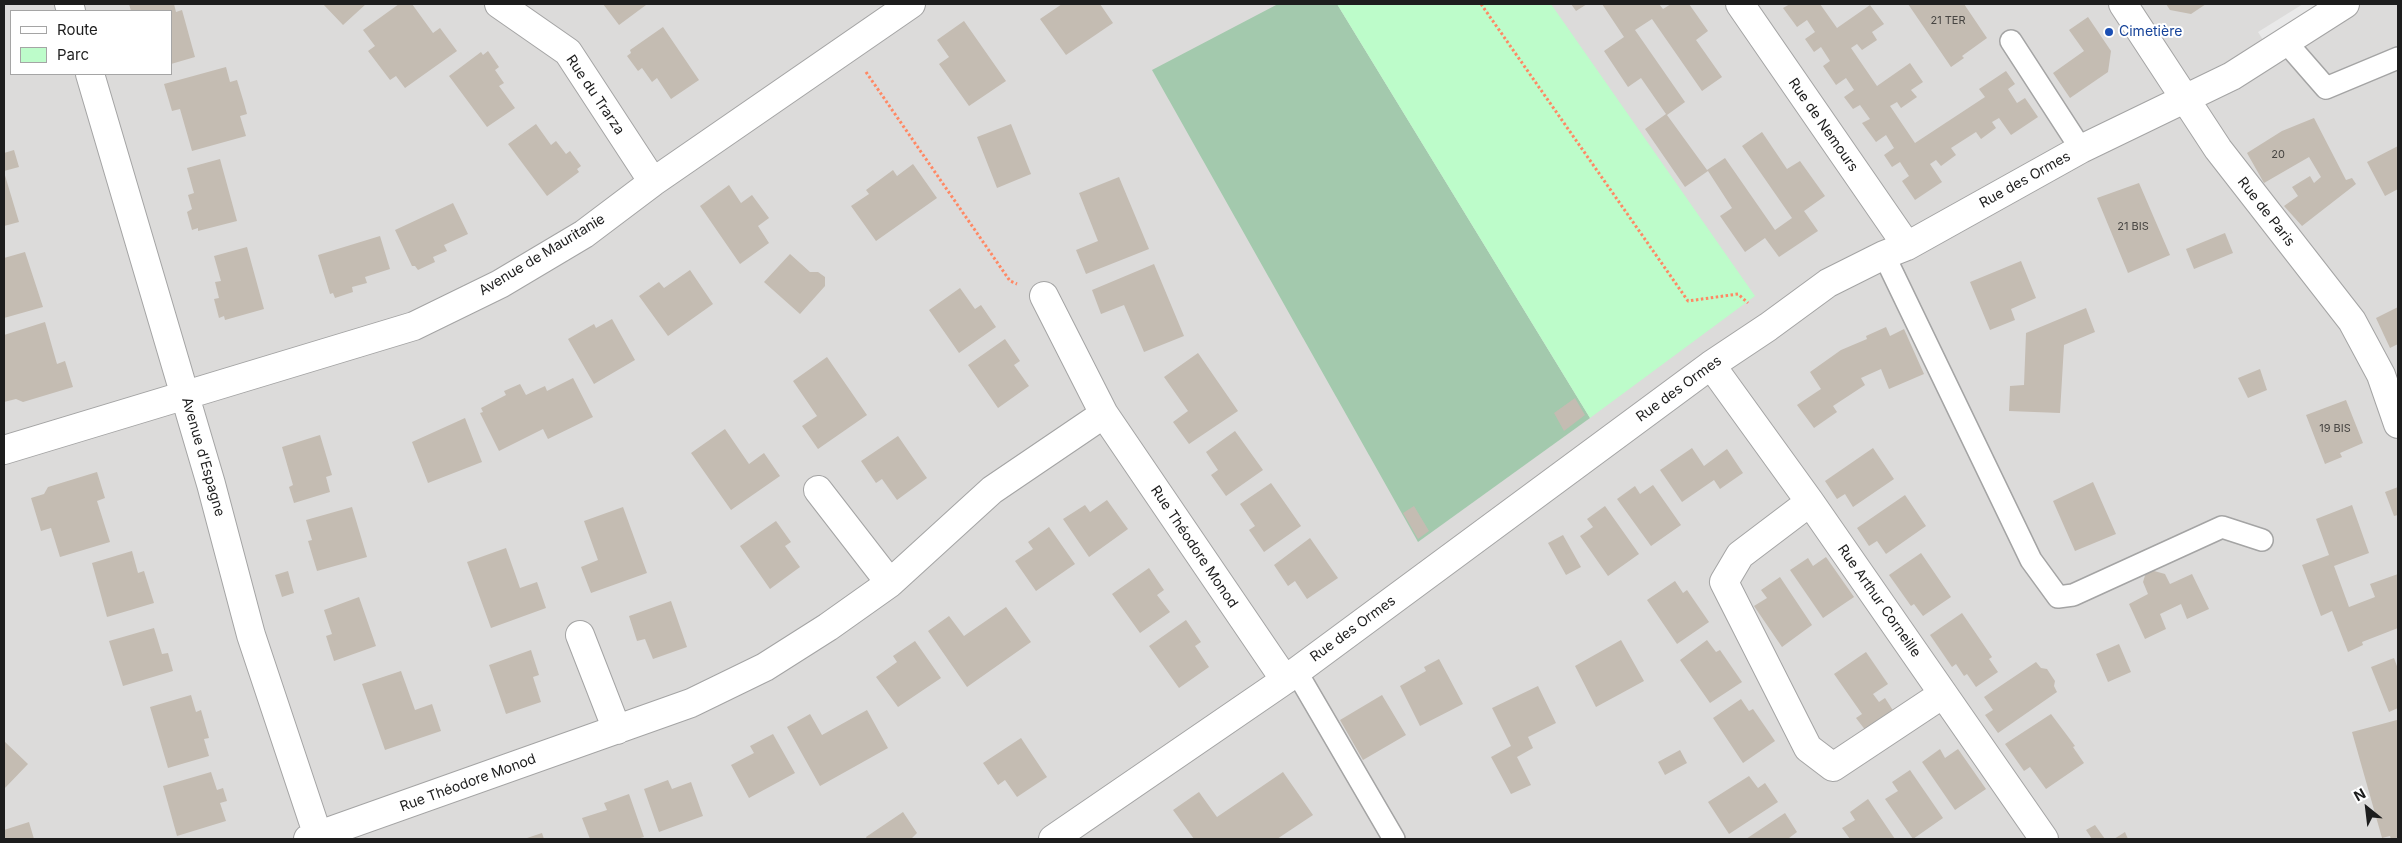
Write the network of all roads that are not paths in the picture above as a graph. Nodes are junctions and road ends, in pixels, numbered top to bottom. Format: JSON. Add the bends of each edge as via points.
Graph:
{"nodes":[{"id":1,"x":499,"y":4,"type":"edge"},
{"id":2,"x":911,"y":4,"type":"edge"},
{"id":3,"x":1740,"y":4,"type":"edge"},
{"id":4,"x":2123,"y":4,"type":"edge"},
{"id":5,"x":2345,"y":4,"type":"edge"},
{"id":6,"x":2011,"y":41,"type":"dead end"},
{"id":7,"x":2285,"y":41,"type":"junction"},
{"id":8,"x":2398,"y":58,"type":"edge"},
{"id":9,"x":90,"y":75,"type":"edge"},
{"id":10,"x":2185,"y":98,"type":"junction"},
{"id":11,"x":2081,"y":149,"type":"junction"},
{"id":12,"x":653,"y":182,"type":"junction"},
{"id":13,"x":1895,"y":250,"type":"junction"},
{"id":14,"x":1044,"y":296,"type":"road end"},
{"id":15,"x":1711,"y":365,"type":"junction"},
{"id":16,"x":185,"y":395,"type":"junction"},
{"id":17,"x":1104,"y":414,"type":"junction"},
{"id":18,"x":2398,"y":424,"type":"edge"},
{"id":19,"x":4,"y":450,"type":"edge"},
{"id":20,"x":818,"y":490,"type":"dead end"},
{"id":21,"x":1810,"y":502,"type":"junction"},
{"id":22,"x":2262,"y":540,"type":"dead end"},
{"id":23,"x":890,"y":583,"type":"junction"},
{"id":24,"x":580,"y":636,"type":"dead end"},
{"id":25,"x":1290,"y":676,"type":"junction"},
{"id":26,"x":1943,"y":694,"type":"junction"},
{"id":27,"x":617,"y":730,"type":"junction"},
{"id":28,"x":315,"y":838,"type":"edge"},
{"id":29,"x":2039,"y":838,"type":"edge"},
{"id":30,"x":1053,"y":839,"type":"edge"},
{"id":31,"x":1394,"y":839,"type":"edge"}],
"edges":[{"from":1,"to":12,"type":"street","name":"Rue du Trarza","via":[[568,52]]},
{"from":2,"to":12,"type":"street","name":"Avenue de Mauritanie"},
{"from":3,"to":13,"type":"street","name":"Rue de Nemours"},
{"from":4,"to":10,"type":"street","name":"Rue de Paris"},
{"from":5,"to":7,"type":"street","name":"Rue des Ormes"},
{"from":6,"to":11,"type":"lane"},
{"from":7,"to":8,"type":"lane","via":[[2326,88]]},
{"from":7,"to":10,"type":"street","name":"Rue des Ormes","via":[[2232,76]]},
{"from":9,"to":16,"type":"street","name":"Avenue d'Espagne"},
{"from":10,"to":11,"type":"street","name":"Rue des Ormes"},
{"from":10,"to":18,"type":"street","name":"Rue de Paris","via":[[2228,164],[2352,321],[2380,375]]},
{"from":11,"to":13,"type":"street","name":"Rue des Ormes"},
{"from":12,"to":16,"type":"street","name":"Avenue de Mauritanie","via":[[567,244],[500,284],[414,326]]},
{"from":13,"to":15,"type":"street","name":"Rue des Ormes","via":[[1828,283]]},
{"from":13,"to":22,"type":"lane","via":[[2031,560],[2058,597],[2073,595],[2222,527]]},
{"from":14,"to":17,"type":"street","name":"Rue Théodore Monod"},
{"from":15,"to":21,"type":"street","name":"Rue Arthur Corneille"},
{"from":15,"to":25,"type":"street","name":"Rue des Ormes"},
{"from":16,"to":19,"type":"street","name":"Avenue de Mauritanie"},
{"from":16,"to":28,"type":"street","name":"Avenue d'Espagne","via":[[251,635]]},
{"from":17,"to":23,"type":"street","name":"Rue Théodore Monod","via":[[992,490]]},
{"from":17,"to":25,"type":"street","name":"Rue Théodore Monod"},
{"from":20,"to":23,"type":"street"},
{"from":21,"to":26,"type":"street","name":"Rue Arthur Corneille"},
{"from":21,"to":26,"type":"street","via":[[1740,555],[1724,582],[1808,748],[1833,767]]},
{"from":23,"to":27,"type":"street","name":"Rue Théodore Monod","via":[[828,628],[765,667],[691,703]]},
{"from":24,"to":27,"type":"street"},
{"from":25,"to":30,"type":"street","name":"Rue des Ormes"},
{"from":25,"to":31,"type":"lane"},
{"from":26,"to":29,"type":"street","name":"Rue Arthur Corneille"},
{"from":27,"to":28,"type":"street","name":"Rue Théodore Monod"}]}
